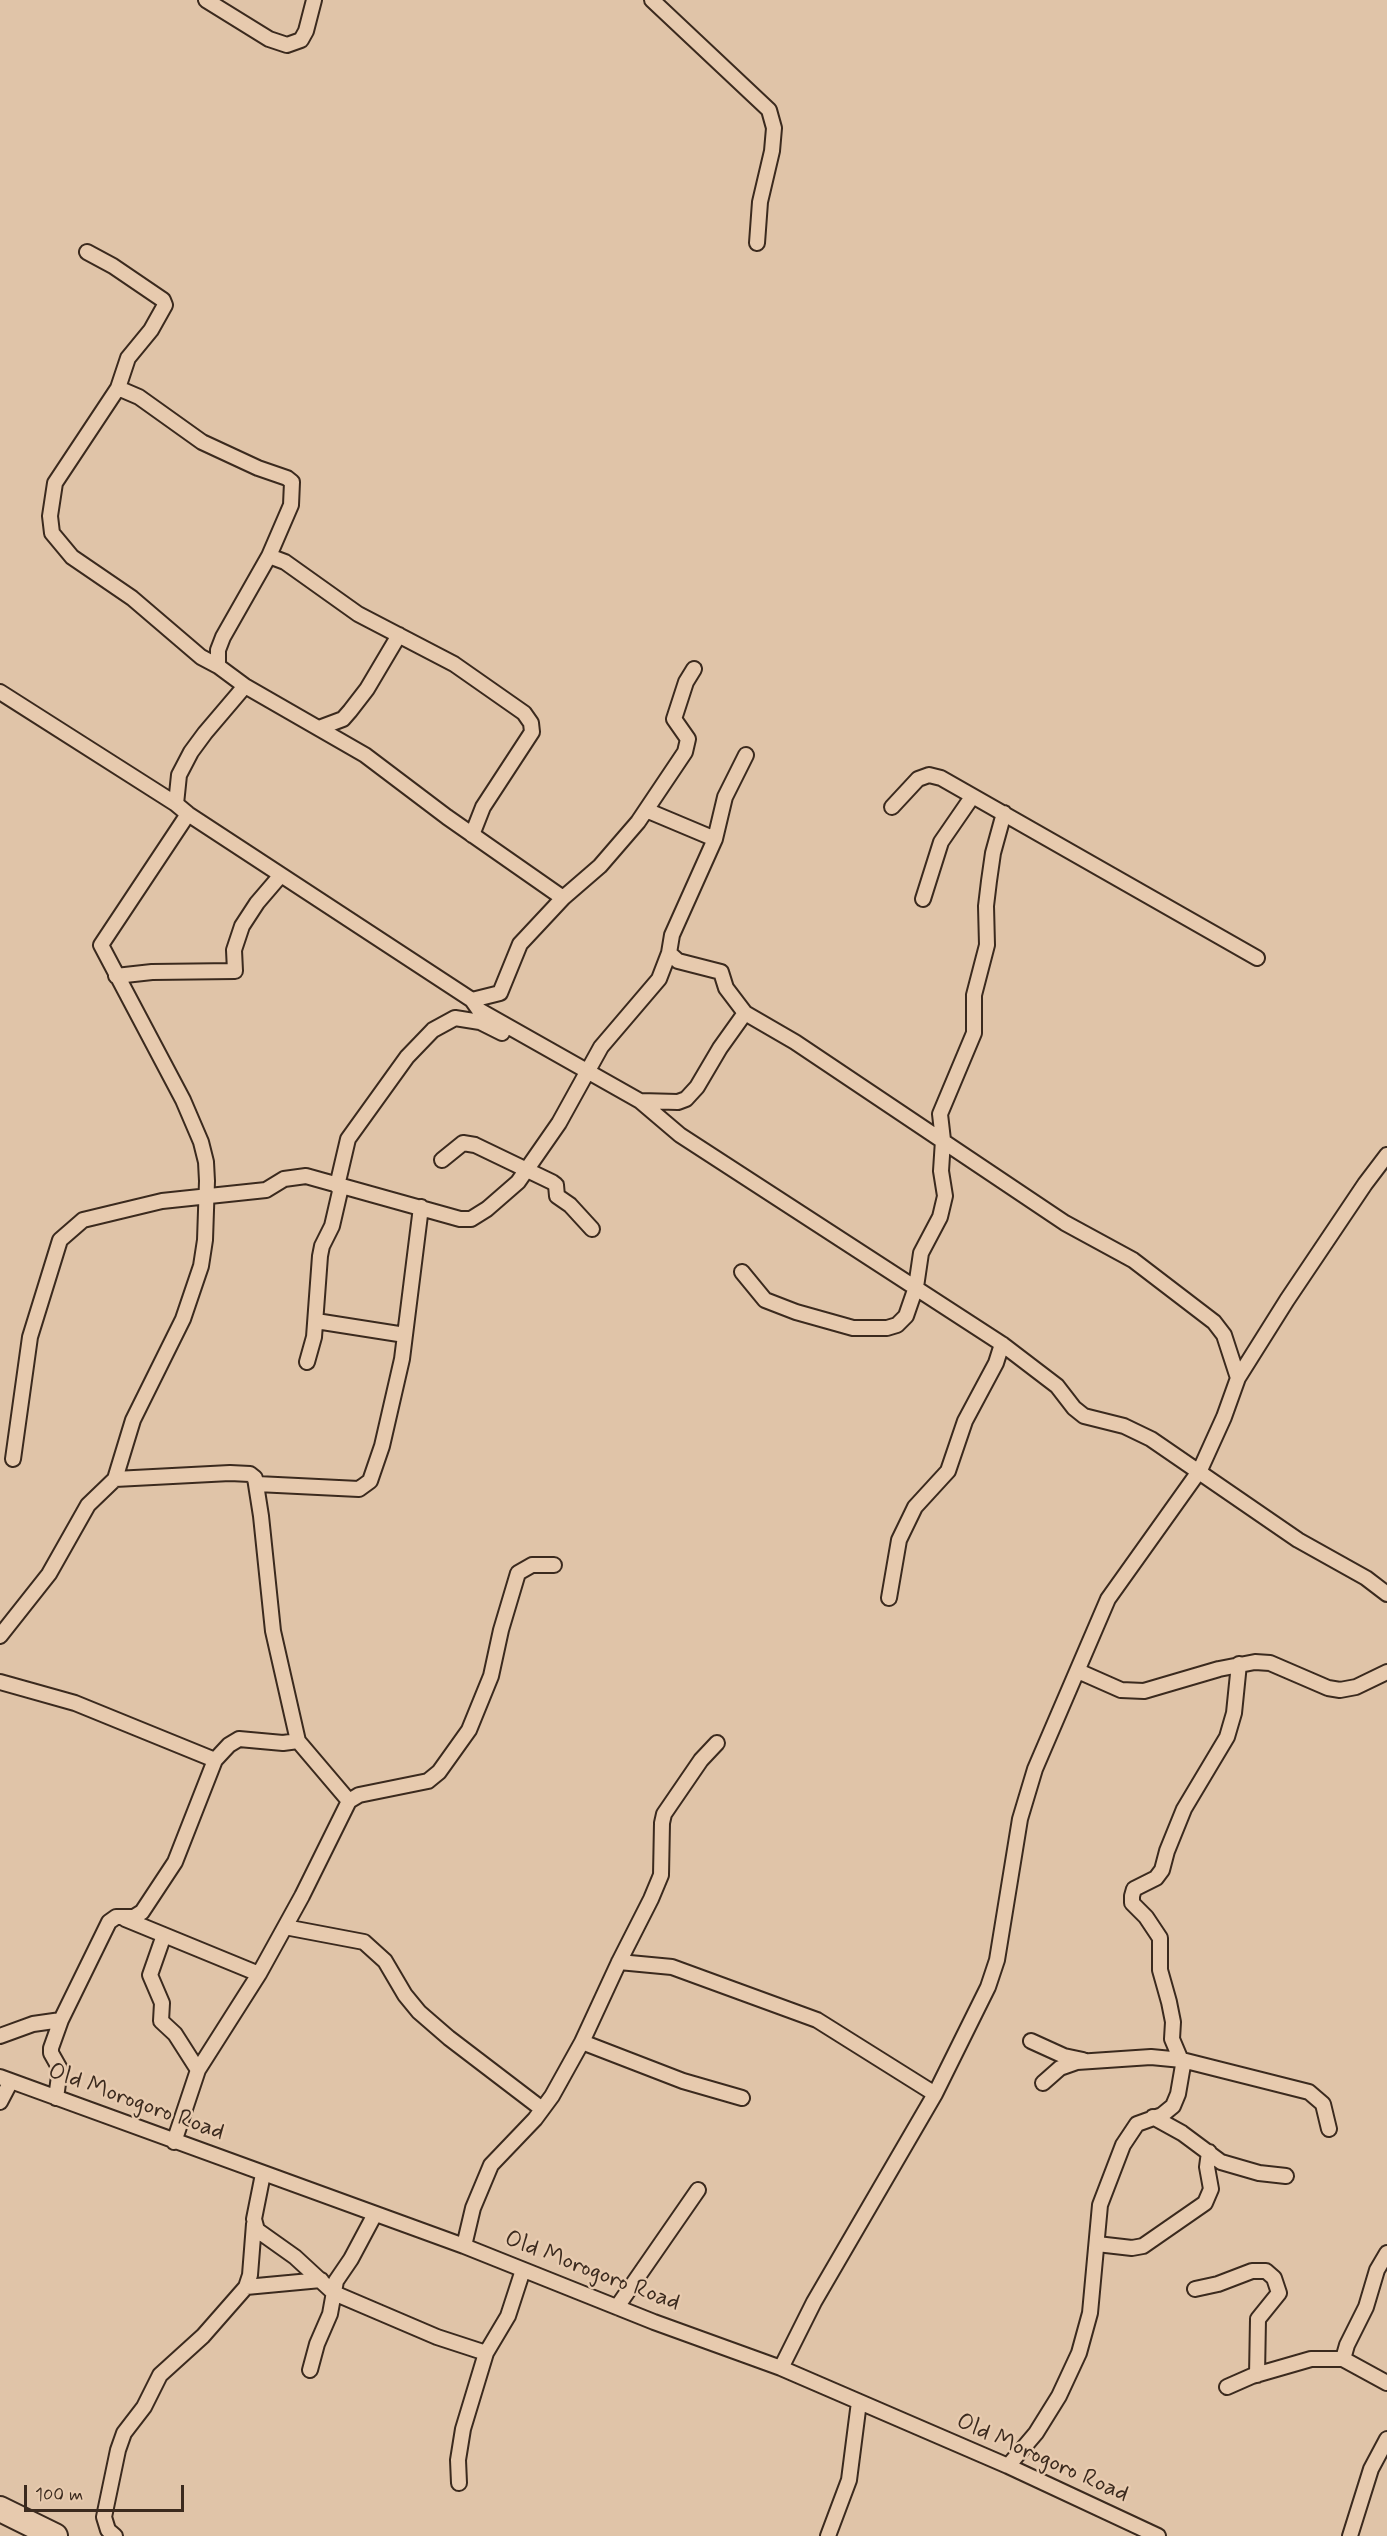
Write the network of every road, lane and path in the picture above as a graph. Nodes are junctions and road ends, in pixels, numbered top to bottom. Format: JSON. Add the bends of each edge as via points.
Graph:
{"nodes":[{"id":1,"x":206,"y":0,"type":"edge"},
{"id":2,"x":314,"y":0,"type":"edge"},
{"id":3,"x":652,"y":0,"type":"edge"},
{"id":4,"x":757,"y":243,"type":"dead end"},
{"id":5,"x":87,"y":252,"type":"dead end"},
{"id":6,"x":118,"y":388,"type":"junction"},
{"id":7,"x":269,"y":556,"type":"junction"},
{"id":8,"x":399,"y":635,"type":"junction"},
{"id":9,"x":218,"y":666,"type":"junction"},
{"id":10,"x":694,"y":669,"type":"dead end"},
{"id":11,"x":245,"y":686,"type":"junction"},
{"id":12,"x":0,"y":692,"type":"edge"},
{"id":13,"x":320,"y":728,"type":"junction"},
{"id":14,"x":746,"y":755,"type":"dead end"},
{"id":15,"x":972,"y":797,"type":"junction"},
{"id":16,"x":176,"y":804,"type":"junction"},
{"id":17,"x":892,"y":807,"type":"dead end"},
{"id":18,"x":646,"y":810,"type":"junction"},
{"id":19,"x":1004,"y":813,"type":"junction"},
{"id":20,"x":188,"y":814,"type":"junction"},
{"id":21,"x":472,"y":835,"type":"junction"},
{"id":22,"x":715,"y":839,"type":"junction"},
{"id":23,"x":281,"y":875,"type":"junction"},
{"id":24,"x":563,"y":898,"type":"junction"},
{"id":25,"x":923,"y":899,"type":"dead end"},
{"id":26,"x":669,"y":953,"type":"junction"},
{"id":27,"x":1257,"y":958,"type":"dead end"},
{"id":28,"x":116,"y":976,"type":"junction"},
{"id":29,"x":472,"y":1000,"type":"junction"},
{"id":30,"x":745,"y":1013,"type":"junction"},
{"id":31,"x":586,"y":1075,"type":"junction"},
{"id":32,"x":640,"y":1101,"type":"junction"},
{"id":33,"x":943,"y":1140,"type":"junction"},
{"id":34,"x":1387,"y":1155,"type":"edge"},
{"id":35,"x":442,"y":1160,"type":"dead end"},
{"id":36,"x":525,"y":1169,"type":"junction"},
{"id":37,"x":339,"y":1186,"type":"junction"},
{"id":38,"x":207,"y":1198,"type":"junction"},
{"id":39,"x":421,"y":1208,"type":"junction"},
{"id":40,"x":592,"y":1229,"type":"dead end"},
{"id":41,"x":742,"y":1272,"type":"dead end"},
{"id":42,"x":916,"y":1287,"type":"junction"},
{"id":43,"x":316,"y":1321,"type":"junction"},
{"id":44,"x":405,"y":1335,"type":"junction"},
{"id":45,"x":1002,"y":1344,"type":"junction"},
{"id":46,"x":307,"y":1362,"type":"dead end"},
{"id":47,"x":1238,"y":1378,"type":"junction"},
{"id":48,"x":13,"y":1460,"type":"dead end"},
{"id":49,"x":1200,"y":1470,"type":"junction"},
{"id":50,"x":115,"y":1479,"type":"junction"},
{"id":51,"x":257,"y":1484,"type":"junction"},
{"id":52,"x":554,"y":1565,"type":"dead end"},
{"id":53,"x":1387,"y":1594,"type":"edge"},
{"id":54,"x":889,"y":1598,"type":"dead end"},
{"id":55,"x":0,"y":1636,"type":"edge"},
{"id":56,"x":1239,"y":1664,"type":"junction"},
{"id":57,"x":1078,"y":1671,"type":"junction"},
{"id":58,"x":1387,"y":1672,"type":"edge"},
{"id":59,"x":0,"y":1682,"type":"edge"},
{"id":60,"x":298,"y":1741,"type":"junction"},
{"id":61,"x":717,"y":1743,"type":"dead end"},
{"id":62,"x":215,"y":1760,"type":"junction"},
{"id":63,"x":349,"y":1801,"type":"junction"},
{"id":64,"x":124,"y":1918,"type":"junction"},
{"id":65,"x":285,"y":1927,"type":"junction"},
{"id":66,"x":164,"y":1935,"type":"junction"},
{"id":67,"x":619,"y":1962,"type":"junction"},
{"id":68,"x":259,"y":1974,"type":"junction"},
{"id":69,"x":61,"y":2020,"type":"junction"},
{"id":70,"x":0,"y":2036,"type":"edge"},
{"id":71,"x":1031,"y":2041,"type":"dead end"},
{"id":72,"x":582,"y":2042,"type":"junction"},
{"id":73,"x":1182,"y":2060,"type":"junction"},
{"id":74,"x":1088,"y":2061,"type":"junction"},
{"id":75,"x":198,"y":2070,"type":"junction"},
{"id":76,"x":6,"y":2079,"type":"edge"},
{"id":77,"x":1043,"y":2083,"type":"dead end"},
{"id":78,"x":935,"y":2094,"type":"junction"},
{"id":79,"x":56,"y":2098,"type":"junction"},
{"id":80,"x":742,"y":2098,"type":"dead end"},
{"id":81,"x":0,"y":2102,"type":"edge"},
{"id":82,"x":542,"y":2109,"type":"junction"},
{"id":83,"x":1153,"y":2117,"type":"junction"},
{"id":84,"x":1329,"y":2129,"type":"dead end"},
{"id":85,"x":174,"y":2142,"type":"junction"},
{"id":86,"x":1209,"y":2152,"type":"junction"},
{"id":87,"x":263,"y":2174,"type":"junction"},
{"id":88,"x":1286,"y":2176,"type":"dead end"},
{"id":89,"x":698,"y":2190,"type":"dead end"},
{"id":90,"x":375,"y":2214,"type":"junction"},
{"id":91,"x":254,"y":2224,"type":"junction"},
{"id":92,"x":1097,"y":2244,"type":"junction"},
{"id":93,"x":464,"y":2246,"type":"junction"},
{"id":94,"x":1387,"y":2253,"type":"edge"},
{"id":95,"x":523,"y":2270,"type":"junction"},
{"id":96,"x":321,"y":2280,"type":"junction"},
{"id":97,"x":246,"y":2287,"type":"junction"},
{"id":98,"x":1195,"y":2289,"type":"dead end"},
{"id":99,"x":334,"y":2293,"type":"junction"},
{"id":100,"x":617,"y":2307,"type":"junction"},
{"id":101,"x":486,"y":2353,"type":"junction"},
{"id":102,"x":1343,"y":2359,"type":"junction"},
{"id":103,"x":781,"y":2368,"type":"junction"},
{"id":104,"x":310,"y":2370,"type":"dead end"},
{"id":105,"x":1257,"y":2375,"type":"junction"},
{"id":106,"x":1387,"y":2383,"type":"edge"},
{"id":107,"x":1227,"y":2387,"type":"dead end"},
{"id":108,"x":860,"y":2402,"type":"junction"},
{"id":109,"x":1387,"y":2439,"type":"edge"},
{"id":110,"x":1008,"y":2466,"type":"junction"},
{"id":111,"x":459,"y":2483,"type":"dead end"},
{"id":112,"x":0,"y":2509,"type":"edge"},
{"id":113,"x":1150,"y":2534,"type":"edge"},
{"id":114,"x":55,"y":2536,"type":"edge"},
{"id":115,"x":115,"y":2536,"type":"edge"},
{"id":116,"x":828,"y":2536,"type":"edge"},
{"id":117,"x":1350,"y":2536,"type":"edge"}],
"edges":[{"from":1,"to":2,"type":"street","via":[[269,39],[287,45],[301,40]]},
{"from":3,"to":4,"type":"street","via":[[769,110],[774,128],[772,151],[760,202]]},
{"from":5,"to":6,"type":"street","via":[[113,266],[165,305],[128,358]]},
{"from":6,"to":7,"type":"street","via":[[139,397],[202,442],[292,482],[291,505]]},
{"from":6,"to":9,"type":"street","via":[[55,483],[50,516],[52,533],[72,557],[132,598],[201,657]]},
{"from":7,"to":8,"type":"street","via":[[291,565],[358,614]]},
{"from":7,"to":9,"type":"street","via":[[223,637]]},
{"from":8,"to":13,"type":"street","via":[[350,711]]},
{"from":8,"to":21,"type":"street","via":[[454,664],[524,713],[531,723],[532,732],[483,807]]},
{"from":9,"to":11,"type":"street"},
{"from":10,"to":18,"type":"street","via":[[674,719],[686,734],[688,746]]},
{"from":11,"to":13,"type":"street"},
{"from":11,"to":16,"type":"street","via":[[192,752],[179,775]]},
{"from":12,"to":16,"type":"street"},
{"from":13,"to":21,"type":"street","via":[[365,755]]},
{"from":14,"to":22,"type":"street","via":[[725,797]]},
{"from":15,"to":17,"type":"street","via":[[929,775],[918,779]]},
{"from":15,"to":19,"type":"street"},
{"from":15,"to":25,"type":"street","via":[[940,842]]},
{"from":16,"to":20,"type":"street"},
{"from":18,"to":22,"type":"street"},
{"from":18,"to":24,"type":"street","via":[[600,866]]},
{"from":19,"to":27,"type":"street"},
{"from":19,"to":33,"type":"street","via":[[989,881],[987,945],[974,995],[974,1033],[942,1105]]},
{"from":20,"to":23,"type":"street"},
{"from":20,"to":28,"type":"street","via":[[101,945]]},
{"from":21,"to":24,"type":"street"},
{"from":22,"to":26,"type":"street","via":[[672,934]]},
{"from":23,"to":28,"type":"street","via":[[242,926],[234,950],[235,971]]},
{"from":23,"to":29,"type":"street"},
{"from":24,"to":29,"type":"street","via":[[520,944],[500,993]]},
{"from":26,"to":30,"type":"street","via":[[678,961],[721,972],[726,988]]},
{"from":26,"to":31,"type":"street","via":[[655,986],[601,1047]]},
{"from":28,"to":38,"type":"street","via":[[183,1100],[201,1142]]},
{"from":29,"to":31,"type":"street","via":[[479,1010]]},
{"from":30,"to":32,"type":"street","via":[[698,1087],[686,1099]]},
{"from":30,"to":33,"type":"street"},
{"from":31,"to":32,"type":"street"},
{"from":31,"to":36,"type":"street"},
{"from":31,"to":37,"type":"street","via":[[493,1028],[455,1018],[433,1030],[407,1057],[348,1139]]},
{"from":32,"to":42,"type":"street","via":[[680,1135]]},
{"from":33,"to":42,"type":"street","via":[[941,1172],[945,1196],[940,1217],[921,1253]]},
{"from":33,"to":47,"type":"street","via":[[1065,1223],[1133,1260],[1214,1322],[1224,1335]]},
{"from":34,"to":47,"type":"street"},
{"from":35,"to":36,"type":"street","via":[[467,1142]]},
{"from":36,"to":39,"type":"street","via":[[518,1182],[471,1218],[460,1219]]},
{"from":36,"to":40,"type":"street","via":[[556,1185],[557,1196]]},
{"from":37,"to":38,"type":"street","via":[[306,1176],[292,1177],[266,1190]]},
{"from":37,"to":39,"type":"street"},
{"from":37,"to":43,"type":"street","via":[[332,1226],[320,1256]]},
{"from":38,"to":48,"type":"street","via":[[162,1201],[83,1220],[60,1240],[30,1337]]},
{"from":38,"to":50,"type":"street","via":[[205,1240],[195,1287],[133,1420]]},
{"from":39,"to":44,"type":"street"},
{"from":41,"to":42,"type":"street","via":[[765,1300],[852,1328],[897,1325],[906,1316]]},
{"from":42,"to":45,"type":"street"},
{"from":43,"to":44,"type":"street"},
{"from":43,"to":46,"type":"street"},
{"from":44,"to":51,"type":"street","via":[[382,1446],[370,1481],[359,1489]]},
{"from":45,"to":49,"type":"street","via":[[1057,1386],[1084,1416],[1142,1434]]},
{"from":45,"to":54,"type":"street","via":[[965,1421],[948,1471],[915,1507],[899,1540]]},
{"from":47,"to":49,"type":"street"},
{"from":49,"to":53,"type":"street","via":[[1298,1540]]},
{"from":49,"to":57,"type":"street","via":[[1108,1599]]},
{"from":50,"to":51,"type":"street","via":[[230,1473],[250,1474]]},
{"from":50,"to":55,"type":"street","via":[[88,1505],[49,1574]]},
{"from":51,"to":60,"type":"street","via":[[273,1631]]},
{"from":52,"to":63,"type":"street","via":[[532,1565],[518,1574],[491,1676],[469,1730],[440,1772],[428,1781],[359,1795]]},
{"from":56,"to":57,"type":"street","via":[[1144,1691],[1121,1690]]},
{"from":56,"to":58,"type":"street","via":[[1270,1663],[1340,1690]]},
{"from":56,"to":73,"type":"street","via":[[1234,1713],[1227,1737],[1184,1809],[1162,1870],[1156,1878],[1134,1889],[1132,1896],[1132,1903],[1160,1938],[1160,1970],[1173,2039]]},
{"from":57,"to":78,"type":"street","via":[[1043,1746],[1020,1819],[997,1960],[988,1987]]},
{"from":59,"to":62,"type":"street","via":[[75,1703]]},
{"from":60,"to":62,"type":"street","via":[[239,1739]]},
{"from":60,"to":63,"type":"street"},
{"from":61,"to":67,"type":"street","via":[[664,1814],[661,1875]]},
{"from":62,"to":64,"type":"street","via":[[175,1862],[142,1912]]},
{"from":63,"to":65,"type":"street"},
{"from":64,"to":66,"type":"street"},
{"from":64,"to":69,"type":"street","via":[[116,1917],[109,1922]]},
{"from":65,"to":68,"type":"street"},
{"from":65,"to":82,"type":"street","via":[[364,1942],[385,1961],[419,2012]]},
{"from":66,"to":68,"type":"street"},
{"from":66,"to":75,"type":"street","via":[[150,1975],[162,2003],[161,2021],[175,2034]]},
{"from":67,"to":72,"type":"street"},
{"from":67,"to":78,"type":"street","via":[[672,1967],[817,2020]]},
{"from":68,"to":75,"type":"street"},
{"from":69,"to":70,"type":"street","via":[[33,2024]]},
{"from":69,"to":79,"type":"street","via":[[51,2048],[60,2069]]},
{"from":71,"to":74,"type":"street","via":[[1064,2056]]},
{"from":72,"to":80,"type":"street","via":[[682,2081]]},
{"from":72,"to":82,"type":"street"},
{"from":73,"to":74,"type":"street","via":[[1150,2057]]},
{"from":73,"to":83,"type":"street","via":[[1183,2072],[1173,2106]]},
{"from":73,"to":84,"type":"street","via":[[1309,2092],[1323,2104]]},
{"from":74,"to":77,"type":"street","via":[[1066,2065]]},
{"from":75,"to":85,"type":"street"},
{"from":76,"to":79,"type":"street","name":"Old Morogoro Road"},
{"from":76,"to":81,"type":"street"},
{"from":78,"to":103,"type":"street","via":[[814,2302]]},
{"from":79,"to":85,"type":"street","name":"Old Morogoro Road"},
{"from":82,"to":93,"type":"street","via":[[491,2165],[472,2208]]},
{"from":83,"to":86,"type":"street"},
{"from":83,"to":92,"type":"street","via":[[1137,2124],[1123,2145],[1100,2205]]},
{"from":85,"to":87,"type":"street","name":"Old Morogoro Road"},
{"from":86,"to":88,"type":"street","via":[[1221,2162],[1239,2168]]},
{"from":86,"to":92,"type":"street","via":[[1211,2189],[1205,2203],[1143,2246]]},
{"from":87,"to":90,"type":"street","name":"Old Morogoro Road"},
{"from":87,"to":91,"type":"street"},
{"from":89,"to":100,"type":"street"},
{"from":90,"to":93,"type":"street","name":"Old Morogoro Road"},
{"from":90,"to":99,"type":"street","via":[[336,2281]]},
{"from":91,"to":96,"type":"street","via":[[256,2230]]},
{"from":91,"to":97,"type":"street"},
{"from":92,"to":110,"type":"street","via":[[1090,2313],[1078,2353],[1059,2396],[1036,2433]]},
{"from":93,"to":95,"type":"street","name":"Old Morogoro Road"},
{"from":94,"to":102,"type":"street"},
{"from":95,"to":100,"type":"street","name":"Old Morogoro Road"},
{"from":95,"to":101,"type":"street","via":[[506,2323]]},
{"from":96,"to":97,"type":"street"},
{"from":96,"to":99,"type":"street"},
{"from":97,"to":115,"type":"street","via":[[203,2336],[160,2375],[144,2407],[124,2433],[104,2517],[108,2530]]},
{"from":98,"to":105,"type":"street","via":[[1252,2271],[1266,2271],[1274,2278],[1279,2293],[1258,2319]]},
{"from":99,"to":101,"type":"street","via":[[437,2337]]},
{"from":99,"to":104,"type":"street"},
{"from":100,"to":103,"type":"street","name":"Old Morogoro Road"},
{"from":101,"to":111,"type":"street","via":[[463,2429]]},
{"from":102,"to":105,"type":"street","via":[[1311,2360]]},
{"from":102,"to":106,"type":"street"},
{"from":103,"to":108,"type":"street","name":"Old Morogoro Road"},
{"from":105,"to":107,"type":"street"},
{"from":108,"to":110,"type":"street","name":"Old Morogoro Road"},
{"from":108,"to":116,"type":"street","via":[[849,2480]]},
{"from":109,"to":117,"type":"street","via":[[1371,2469]]},
{"from":110,"to":113,"type":"street","name":"Old Morogoro Road"},
{"from":112,"to":114,"type":"highway"}]}
